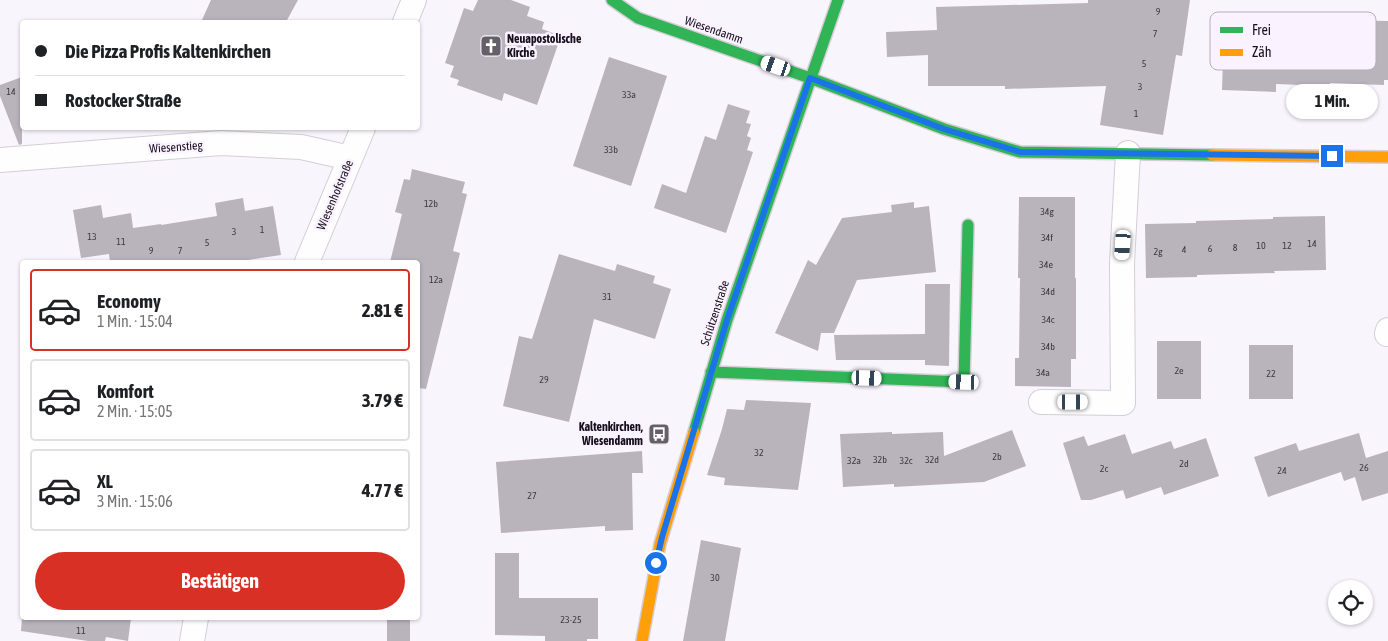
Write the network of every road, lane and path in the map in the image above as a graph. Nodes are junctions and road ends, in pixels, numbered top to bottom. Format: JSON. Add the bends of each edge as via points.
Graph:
{"nodes":[{"id":1,"x":414,"y":0,"type":"edge"},
{"id":2,"x":612,"y":0,"type":"edge"},
{"id":3,"x":838,"y":0,"type":"edge"},
{"id":4,"x":406,"y":20,"type":"edge"},
{"id":5,"x":810,"y":78,"type":"junction"},
{"id":6,"x":362,"y":130,"type":"edge"},
{"id":7,"x":1128,"y":153,"type":"junction"},
{"id":8,"x":1388,"y":157,"type":"edge"},
{"id":9,"x":350,"y":158,"type":"junction"},
{"id":10,"x":0,"y":160,"type":"edge"},
{"id":11,"x":968,"y":225,"type":"dead end"},
{"id":12,"x":308,"y":260,"type":"edge"},
{"id":13,"x":711,"y":372,"type":"junction"},
{"id":14,"x":1041,"y":402,"type":"dead end"},
{"id":15,"x":196,"y":620,"type":"edge"},
{"id":16,"x":192,"y":641,"type":"edge"},
{"id":17,"x":642,"y":641,"type":"edge"}],
"edges":[{"from":1,"to":4,"type":"street"},
{"from":2,"to":5,"type":"street","name":"Wiesendamm","via":[[638,18]]},
{"from":3,"to":5,"type":"street","name":"Schützenstraße"},
{"from":5,"to":7,"type":"street","name":"Wiesendamm","via":[[944,129],[1020,152]]},
{"from":5,"to":13,"type":"street","name":"Schützenstraße"},
{"from":6,"to":9,"type":"street","name":"Wiesenhofstraße"},
{"from":7,"to":8,"type":"street","name":"Wiesendamm"},
{"from":7,"to":14,"type":"street","via":[[1122,263],[1123,403]]},
{"from":9,"to":10,"type":"street","name":"Wiesenstieg","via":[[301,147],[221,143]]},
{"from":9,"to":12,"type":"street","name":"Wiesenhofstraße"},
{"from":11,"to":13,"type":"street","via":[[964,382]]},
{"from":13,"to":17,"type":"street","name":"Schützenstraße","via":[[662,537]]},
{"from":15,"to":16,"type":"street"}]}
